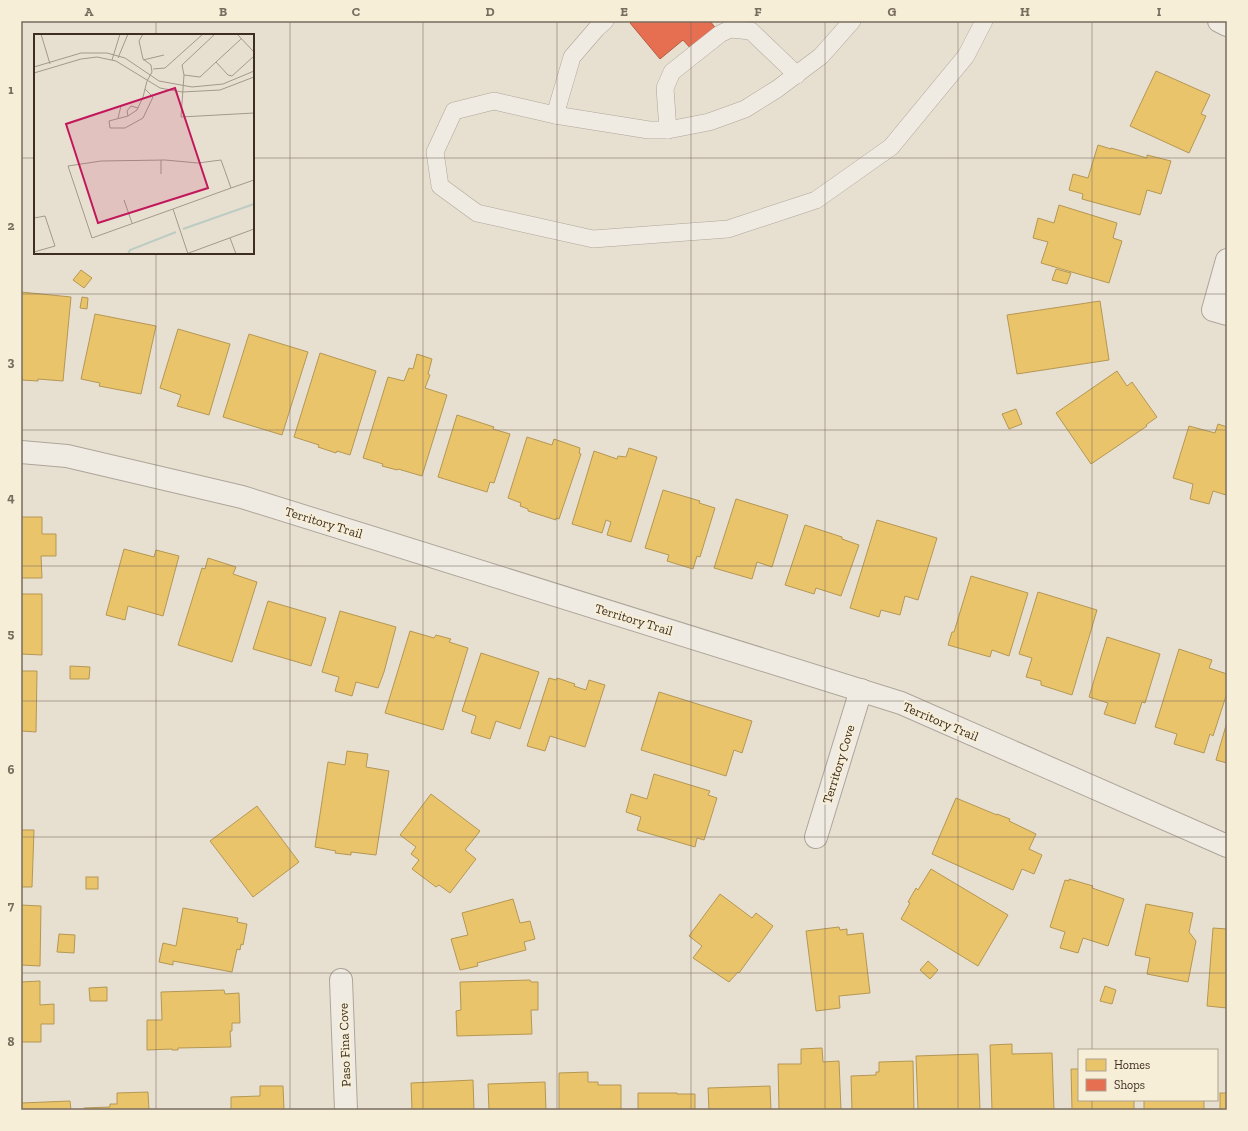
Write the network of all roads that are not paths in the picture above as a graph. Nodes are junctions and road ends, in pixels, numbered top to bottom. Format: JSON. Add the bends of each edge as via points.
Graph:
{"nodes":[{"id":1,"x":605,"y":21,"type":"edge"},
{"id":2,"x":852,"y":21,"type":"edge"},
{"id":3,"x":984,"y":21,"type":"edge"},
{"id":4,"x":1219,"y":21,"type":"edge"},
{"id":5,"x":1227,"y":25,"type":"edge"},
{"id":6,"x":797,"y":75,"type":"junction"},
{"id":7,"x":555,"y":115,"type":"junction"},
{"id":8,"x":668,"y":130,"type":"junction"},
{"id":9,"x":1227,"y":260,"type":"edge"},
{"id":10,"x":1227,"y":314,"type":"edge"},
{"id":11,"x":21,"y":452,"type":"edge"},
{"id":12,"x":861,"y":690,"type":"junction"},
{"id":13,"x":816,"y":837,"type":"dead end"},
{"id":14,"x":1227,"y":846,"type":"edge"},
{"id":15,"x":341,"y":980,"type":"dead end"},
{"id":16,"x":346,"y":1110,"type":"edge"}],
"edges":[{"from":1,"to":7,"type":"lane","via":[[572,57]]},
{"from":2,"to":6,"type":"lane","via":[[821,56]]},
{"from":3,"to":7,"type":"lane","via":[[966,56],[891,147],[816,200],[728,229],[593,239],[477,213],[440,186],[435,152],[454,111],[494,101]]},
{"from":4,"to":5,"type":"street"},
{"from":6,"to":8,"type":"lane","via":[[745,109],[710,122]]},
{"from":6,"to":8,"type":"lane","via":[[750,31],[730,29],[672,72],[665,88]]},
{"from":7,"to":8,"type":"lane","via":[[649,130]]},
{"from":9,"to":10,"type":"street","via":[[1213,310]]},
{"from":11,"to":12,"type":"street","name":"Territory Trail","via":[[67,456],[242,497]]},
{"from":12,"to":13,"type":"street","name":"Territory Cove"},
{"from":12,"to":14,"type":"street","name":"Territory Trail","via":[[901,703]]},
{"from":15,"to":16,"type":"street","name":"Paso Fina Cove"}]}
